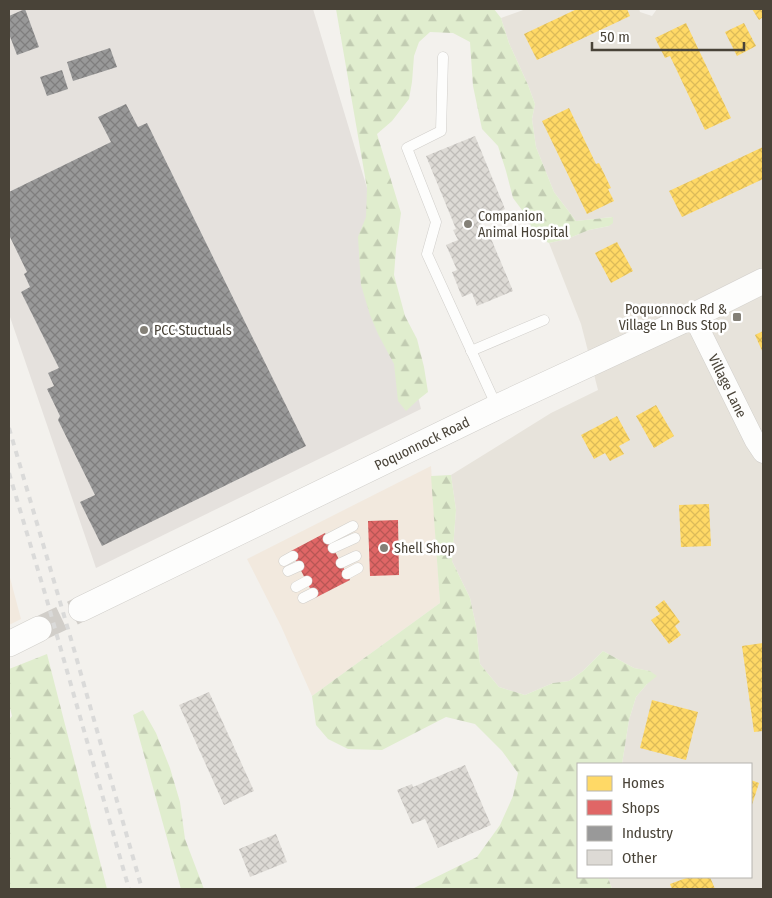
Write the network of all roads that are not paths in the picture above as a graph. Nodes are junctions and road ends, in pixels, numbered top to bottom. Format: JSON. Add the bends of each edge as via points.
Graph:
{"nodes":[{"id":1,"x":443,"y":57,"type":"dead end"},
{"id":2,"x":763,"y":281,"type":"edge"},
{"id":3,"x":692,"y":316,"type":"junction"},
{"id":4,"x":544,"y":320,"type":"dead end"},
{"id":5,"x":472,"y":351,"type":"junction"},
{"id":6,"x":497,"y":407,"type":"junction"},
{"id":7,"x":763,"y":453,"type":"edge"},
{"id":8,"x":353,"y":526,"type":"dead end"},
{"id":9,"x":328,"y":538,"type":"dead end"},
{"id":10,"x":355,"y":538,"type":"dead end"},
{"id":11,"x":333,"y":548,"type":"dead end"},
{"id":12,"x":294,"y":556,"type":"dead end"},
{"id":13,"x":356,"y":556,"type":"dead end"},
{"id":14,"x":284,"y":561,"type":"dead end"},
{"id":15,"x":341,"y":563,"type":"dead end"},
{"id":16,"x":299,"y":566,"type":"dead end"},
{"id":17,"x":358,"y":568,"type":"dead end"},
{"id":18,"x":288,"y":571,"type":"dead end"},
{"id":19,"x":347,"y":574,"type":"dead end"},
{"id":20,"x":306,"y":581,"type":"dead end"},
{"id":21,"x":296,"y":587,"type":"dead end"},
{"id":22,"x":312,"y":593,"type":"dead end"},
{"id":23,"x":302,"y":598,"type":"dead end"},
{"id":24,"x":81,"y":609,"type":"tunnel mouth"},
{"id":25,"x":39,"y":629,"type":"tunnel mouth"},
{"id":26,"x":9,"y":644,"type":"edge"}],
"edges":[{"from":1,"to":5,"type":"lane","via":[[441,131],[407,148],[436,222],[427,254]]},
{"from":2,"to":3,"type":"street","name":"Poquonnock Road"},
{"from":3,"to":6,"type":"street","name":"Poquonnock Road"},
{"from":3,"to":7,"type":"street","name":"Village Lane"},
{"from":4,"to":5,"type":"lane"},
{"from":5,"to":6,"type":"lane"},
{"from":6,"to":24,"type":"street","name":"Poquonnock Road"},
{"from":8,"to":9,"type":"lane"},
{"from":10,"to":11,"type":"lane"},
{"from":12,"to":14,"type":"lane"},
{"from":13,"to":15,"type":"lane"},
{"from":16,"to":18,"type":"lane"},
{"from":17,"to":19,"type":"lane"},
{"from":20,"to":21,"type":"lane"},
{"from":22,"to":23,"type":"lane"},
{"from":25,"to":26,"type":"street"}]}
